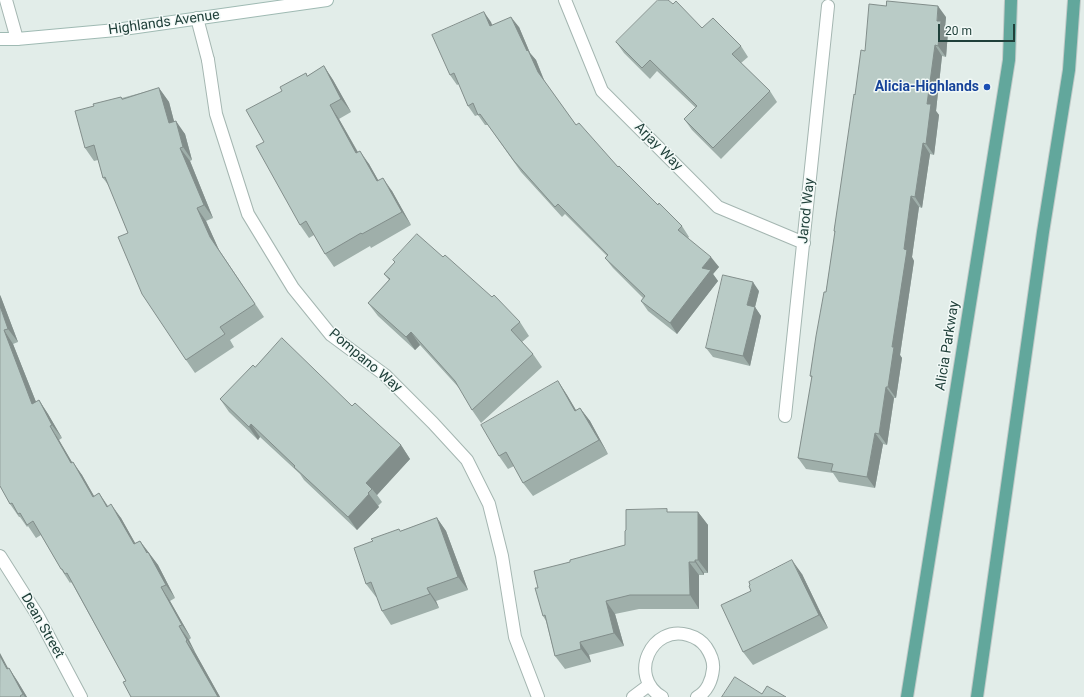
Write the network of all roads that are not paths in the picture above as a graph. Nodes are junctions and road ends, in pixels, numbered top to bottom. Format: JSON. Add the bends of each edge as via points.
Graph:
{"nodes":[{"id":1,"x":6,"y":0,"type":"edge"},
{"id":2,"x":327,"y":0,"type":"edge"},
{"id":3,"x":565,"y":0,"type":"edge"},
{"id":4,"x":1011,"y":0,"type":"edge"},
{"id":5,"x":1074,"y":0,"type":"edge"},
{"id":6,"x":828,"y":6,"type":"dead end"},
{"id":7,"x":198,"y":18,"type":"junction"},
{"id":8,"x":0,"y":39,"type":"edge"},
{"id":9,"x":16,"y":39,"type":"junction"},
{"id":10,"x":804,"y":243,"type":"junction"},
{"id":11,"x":785,"y":416,"type":"dead end"},
{"id":12,"x":0,"y":556,"type":"edge"},
{"id":13,"x":649,"y":685,"type":"junction"},
{"id":14,"x":81,"y":697,"type":"edge"},
{"id":15,"x":538,"y":697,"type":"edge"},
{"id":16,"x":633,"y":697,"type":"edge"},
{"id":17,"x":662,"y":697,"type":"edge"},
{"id":18,"x":697,"y":697,"type":"edge"},
{"id":19,"x":907,"y":697,"type":"edge"},
{"id":20,"x":977,"y":697,"type":"edge"}],
"edges":[{"from":1,"to":9,"type":"street"},
{"from":2,"to":7,"type":"street","name":"Highlands Avenue"},
{"from":3,"to":10,"type":"street","name":"Arjay Way","via":[[602,91],[718,206]]},
{"from":4,"to":19,"type":"main road","name":"Alicia Parkway","via":[[1009,60]]},
{"from":5,"to":20,"type":"main road","via":[[1069,70],[1043,232]]},
{"from":6,"to":10,"type":"street","name":"Jarod Way"},
{"from":7,"to":9,"type":"street","name":"Highlands Avenue","via":[[116,30]]},
{"from":7,"to":15,"type":"street","name":"Pompano Way","via":[[208,60],[216,114],[248,214],[293,288],[331,335],[385,376],[467,460],[489,504],[502,556],[515,636]]},
{"from":8,"to":9,"type":"street","name":"Highlands Avenue"},
{"from":10,"to":11,"type":"street","name":"Jarod Way"},
{"from":12,"to":14,"type":"street","name":"Dean Street","via":[[38,616]]},
{"from":13,"to":16,"type":"street"},
{"from":13,"to":17,"type":"street"},
{"from":13,"to":18,"type":"street","via":[[645,675],[648,653],[664,637],[685,634],[696,637],[704,644],[714,665],[708,687]]}]}
